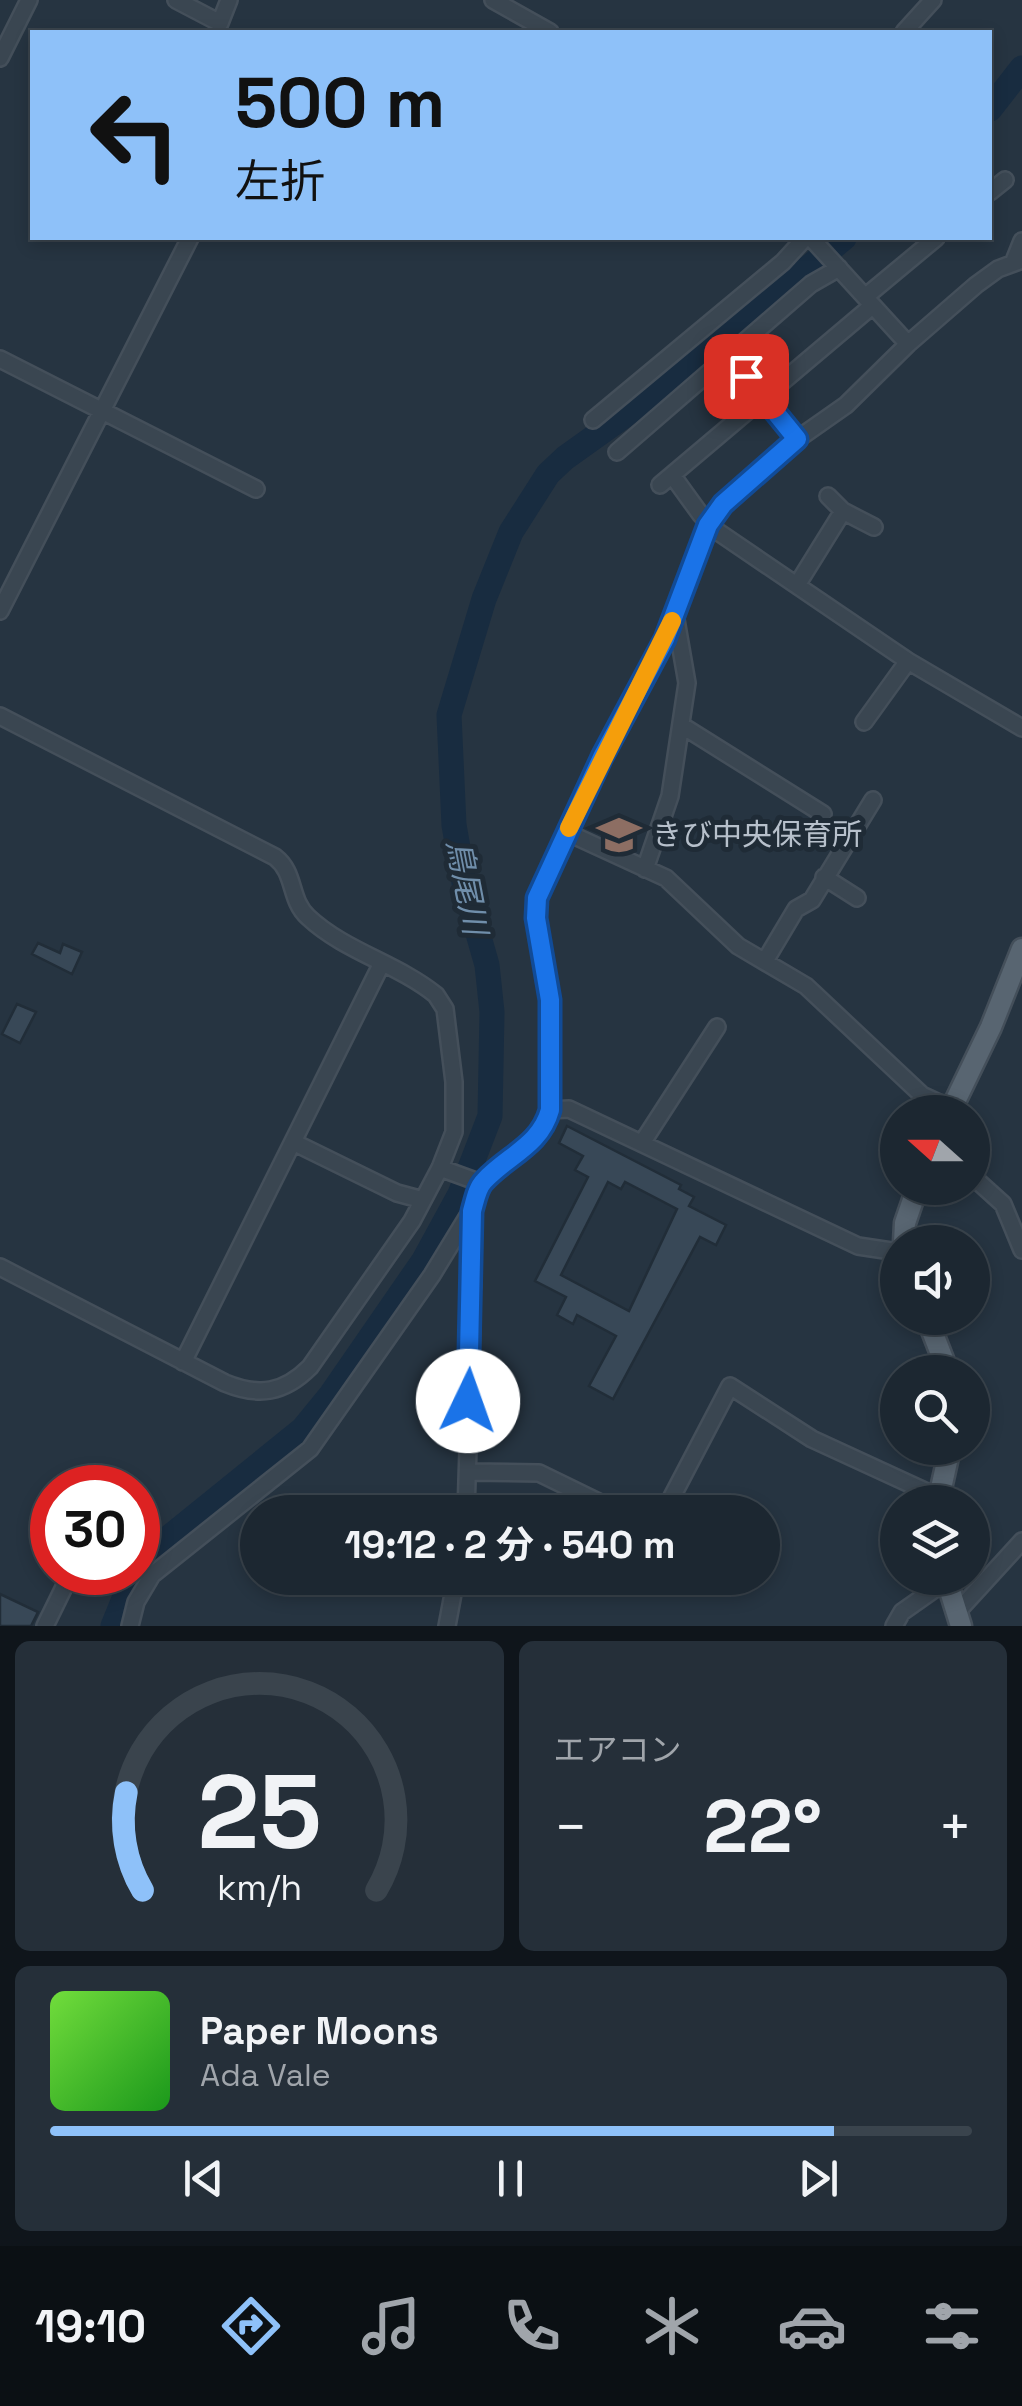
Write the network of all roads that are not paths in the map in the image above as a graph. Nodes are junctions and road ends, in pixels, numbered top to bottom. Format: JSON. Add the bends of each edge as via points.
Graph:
{"nodes":[{"id":1,"x":29,"y":0,"type":"edge"},
{"id":2,"x":176,"y":0,"type":"edge"},
{"id":3,"x":229,"y":0,"type":"edge"},
{"id":4,"x":493,"y":0,"type":"edge"},
{"id":5,"x":933,"y":0,"type":"edge"},
{"id":6,"x":219,"y":28,"type":"edge"},
{"id":7,"x":546,"y":30,"type":"edge"},
{"id":8,"x":906,"y":30,"type":"edge"},
{"id":9,"x":0,"y":58,"type":"edge"},
{"id":10,"x":1005,"y":180,"type":"dead end"},
{"id":11,"x":992,"y":190,"type":"edge"},
{"id":12,"x":189,"y":240,"type":"edge"},
{"id":13,"x":809,"y":240,"type":"edge"},
{"id":14,"x":811,"y":240,"type":"edge"},
{"id":15,"x":934,"y":240,"type":"edge"},
{"id":16,"x":1022,"y":241,"type":"edge"},
{"id":17,"x":1018,"y":261,"type":"edge"},
{"id":18,"x":837,"y":266,"type":"junction"},
{"id":19,"x":869,"y":301,"type":"junction"},
{"id":20,"x":908,"y":344,"type":"junction"},
{"id":21,"x":731,"y":354,"type":"junction"},
{"id":22,"x":0,"y":359,"type":"edge"},
{"id":23,"x":763,"y":398,"type":"junction"},
{"id":24,"x":100,"y":410,"type":"junction"},
{"id":25,"x":593,"y":420,"type":"dead end"},
{"id":26,"x":797,"y":439,"type":"junction"},
{"id":27,"x":617,"y":452,"type":"dead end"},
{"id":28,"x":256,"y":490,"type":"dead end"},
{"id":29,"x":828,"y":496,"type":"dead end"},
{"id":30,"x":843,"y":511,"type":"junction"},
{"id":31,"x":710,"y":522,"type":"junction"},
{"id":32,"x":874,"y":527,"type":"dead end"},
{"id":33,"x":797,"y":585,"type":"junction"},
{"id":34,"x":0,"y":611,"type":"edge"},
{"id":35,"x":674,"y":612,"type":"junction"},
{"id":36,"x":908,"y":661,"type":"junction"},
{"id":37,"x":0,"y":716,"type":"edge"},
{"id":38,"x":864,"y":722,"type":"dead end"},
{"id":39,"x":681,"y":725,"type":"junction"},
{"id":40,"x":1022,"y":728,"type":"edge"},
{"id":41,"x":873,"y":800,"type":"dead end"},
{"id":42,"x":823,"y":814,"type":"dead end"},
{"id":43,"x":566,"y":832,"type":"junction"},
{"id":44,"x":645,"y":868,"type":"junction"},
{"id":45,"x":824,"y":877,"type":"junction"},
{"id":46,"x":858,"y":898,"type":"dead end"},
{"id":47,"x":1022,"y":949,"type":"edge"},
{"id":48,"x":765,"y":961,"type":"junction"},
{"id":49,"x":382,"y":963,"type":"junction"},
{"id":50,"x":718,"y":1027,"type":"dead end"},
{"id":51,"x":922,"y":1095,"type":"edge"},
{"id":52,"x":959,"y":1095,"type":"edge"},
{"id":53,"x":550,"y":1110,"type":"junction"},
{"id":54,"x":293,"y":1142,"type":"junction"},
{"id":55,"x":642,"y":1143,"type":"junction"},
{"id":56,"x":444,"y":1170,"type":"junction"},
{"id":57,"x":478,"y":1182,"type":"junction"},
{"id":58,"x":990,"y":1192,"type":"edge"},
{"id":59,"x":423,"y":1200,"type":"junction"},
{"id":60,"x":472,"y":1211,"type":"junction"},
{"id":61,"x":880,"y":1249,"type":"edge"},
{"id":62,"x":1022,"y":1250,"type":"edge"},
{"id":63,"x":0,"y":1268,"type":"edge"},
{"id":64,"x":183,"y":1362,"type":"junction"},
{"id":65,"x":468,"y":1472,"type":"junction"},
{"id":66,"x":907,"y":1485,"type":"edge"},
{"id":67,"x":467,"y":1495,"type":"edge"},
{"id":68,"x":584,"y":1495,"type":"edge"},
{"id":69,"x":673,"y":1495,"type":"edge"},
{"id":70,"x":1022,"y":1540,"type":"edge"},
{"id":71,"x":1006,"y":1560,"type":"junction"},
{"id":72,"x":1022,"y":1572,"type":"edge"},
{"id":73,"x":60,"y":1595,"type":"edge"},
{"id":74,"x":453,"y":1595,"type":"edge"},
{"id":75,"x":925,"y":1595,"type":"edge"},
{"id":76,"x":960,"y":1618,"type":"edge"},
{"id":77,"x":45,"y":1626,"type":"edge"},
{"id":78,"x":130,"y":1626,"type":"edge"},
{"id":79,"x":447,"y":1626,"type":"edge"},
{"id":80,"x":894,"y":1626,"type":"edge"}],
"edges":[{"from":1,"to":9,"type":"street"},
{"from":2,"to":6,"type":"street"},
{"from":3,"to":6,"type":"street"},
{"from":4,"to":7,"type":"street"},
{"from":5,"to":8,"type":"street"},
{"from":10,"to":11,"type":"street"},
{"from":12,"to":24,"type":"street"},
{"from":13,"to":25,"type":"street"},
{"from":14,"to":18,"type":"street"},
{"from":15,"to":19,"type":"street"},
{"from":16,"to":17,"type":"street"},
{"from":17,"to":20,"type":"street","via":[[988,276]]},
{"from":18,"to":19,"type":"street"},
{"from":18,"to":21,"type":"street"},
{"from":19,"to":20,"type":"street"},
{"from":19,"to":23,"type":"street"},
{"from":20,"to":26,"type":"street","via":[[846,405]]},
{"from":21,"to":23,"type":"street"},
{"from":21,"to":27,"type":"street"},
{"from":22,"to":24,"type":"street"},
{"from":23,"to":26,"type":"street"},
{"from":23,"to":31,"type":"street","via":[[666,480]]},
{"from":24,"to":28,"type":"street"},
{"from":24,"to":34,"type":"street"},
{"from":26,"to":31,"type":"street"},
{"from":29,"to":30,"type":"street"},
{"from":30,"to":32,"type":"street"},
{"from":30,"to":33,"type":"street"},
{"from":31,"to":33,"type":"street"},
{"from":31,"to":35,"type":"street"},
{"from":33,"to":36,"type":"street"},
{"from":35,"to":39,"type":"street","via":[[687,683]]},
{"from":35,"to":43,"type":"street"},
{"from":36,"to":38,"type":"street"},
{"from":36,"to":40,"type":"street"},
{"from":37,"to":49,"type":"street","via":[[276,857],[290,872],[310,920]]},
{"from":39,"to":42,"type":"street"},
{"from":39,"to":44,"type":"street","via":[[667,808]]},
{"from":41,"to":45,"type":"street"},
{"from":43,"to":44,"type":"street"},
{"from":43,"to":53,"type":"street","via":[[536,908],[550,1000]]},
{"from":44,"to":48,"type":"street"},
{"from":45,"to":46,"type":"street"},
{"from":45,"to":48,"type":"street"},
{"from":47,"to":52,"type":"main road"},
{"from":48,"to":51,"type":"street","via":[[806,986]]},
{"from":49,"to":54,"type":"street"},
{"from":49,"to":56,"type":"street","via":[[426,987],[445,1008],[454,1132]]},
{"from":50,"to":55,"type":"street"},
{"from":53,"to":55,"type":"street","via":[[569,1110]]},
{"from":53,"to":57,"type":"street","via":[[534,1142]]},
{"from":54,"to":59,"type":"street"},
{"from":54,"to":64,"type":"street"},
{"from":55,"to":61,"type":"street","via":[[858,1246]]},
{"from":56,"to":57,"type":"street"},
{"from":56,"to":59,"type":"street"},
{"from":57,"to":60,"type":"street"},
{"from":58,"to":62,"type":"street","via":[[1003,1204]]},
{"from":59,"to":64,"type":"street","via":[[335,1334],[286,1387],[248,1391]]},
{"from":60,"to":65,"type":"street"},
{"from":60,"to":78,"type":"street","via":[[310,1449],[152,1575]]},
{"from":63,"to":64,"type":"street"},
{"from":65,"to":67,"type":"street"},
{"from":65,"to":68,"type":"street","via":[[539,1473]]},
{"from":66,"to":69,"type":"street","via":[[812,1439],[730,1386]]},
{"from":70,"to":71,"type":"street"},
{"from":71,"to":72,"type":"street"},
{"from":71,"to":76,"type":"street"},
{"from":73,"to":77,"type":"street"},
{"from":74,"to":79,"type":"street"},
{"from":75,"to":80,"type":"street"}]}
